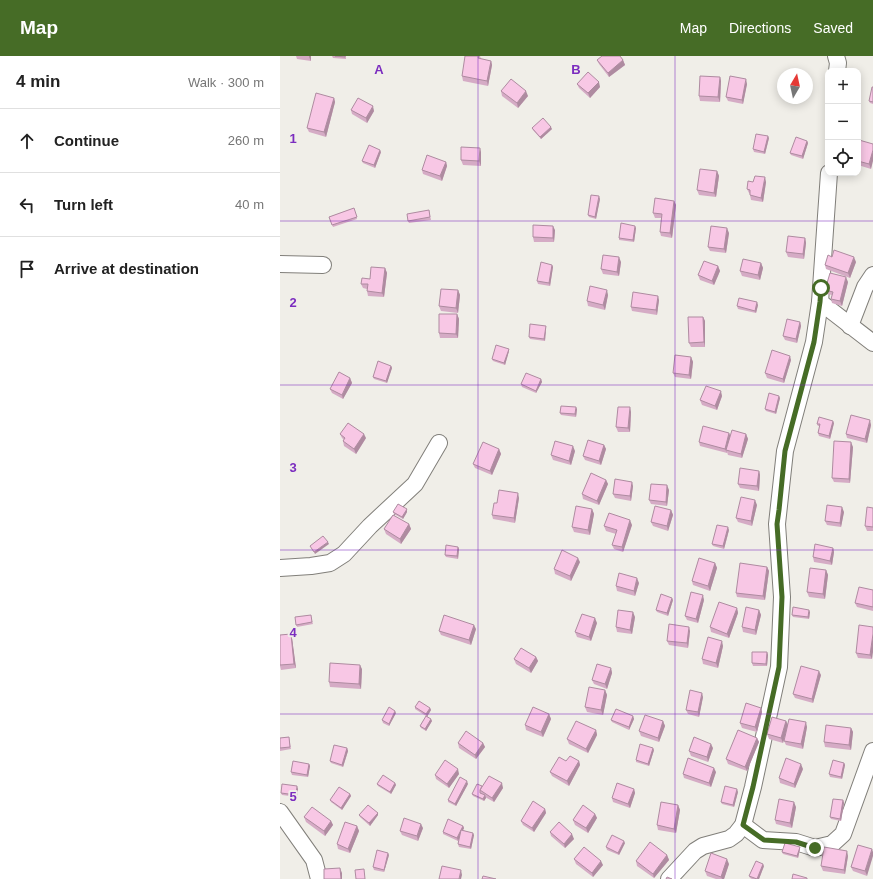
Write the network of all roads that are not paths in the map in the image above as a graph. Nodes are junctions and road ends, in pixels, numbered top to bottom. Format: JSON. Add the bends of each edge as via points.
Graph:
{"nodes":[{"id":1,"x":836,"y":56,"type":"edge"},
{"id":2,"x":838,"y":68,"type":"edge"},
{"id":3,"x":829,"y":176,"type":"edge"},
{"id":4,"x":280,"y":264,"type":"edge"},
{"id":5,"x":323,"y":265,"type":"dead end"},
{"id":6,"x":873,"y":275,"type":"edge"},
{"id":7,"x":820,"y":302,"type":"junction"},
{"id":8,"x":850,"y":326,"type":"junction"},
{"id":9,"x":873,"y":343,"type":"edge"},
{"id":10,"x":439,"y":443,"type":"dead end"},
{"id":11,"x":280,"y":568,"type":"edge"},
{"id":12,"x":873,"y":751,"type":"edge"},
{"id":13,"x":280,"y":812,"type":"edge"},
{"id":14,"x":743,"y":825,"type":"junction"},
{"id":15,"x":319,"y":879,"type":"edge"},
{"id":16,"x":668,"y":879,"type":"edge"}],
"edges":[{"from":1,"to":2,"type":"street"},
{"from":3,"to":7,"type":"street"},
{"from":4,"to":5,"type":"street"},
{"from":6,"to":8,"type":"street","via":[[865,287]]},
{"from":7,"to":8,"type":"street"},
{"from":7,"to":14,"type":"street","via":[[814,342],[785,451],[777,524],[782,597],[779,667]]},
{"from":8,"to":9,"type":"street"},
{"from":10,"to":11,"type":"street","via":[[415,484],[344,554],[330,563]]},
{"from":12,"to":14,"type":"street","via":[[843,834],[832,844],[815,848],[796,842],[764,840]]},
{"from":13,"to":15,"type":"street","via":[[314,860]]},
{"from":14,"to":16,"type":"street","via":[[728,839],[703,846]]}]}
